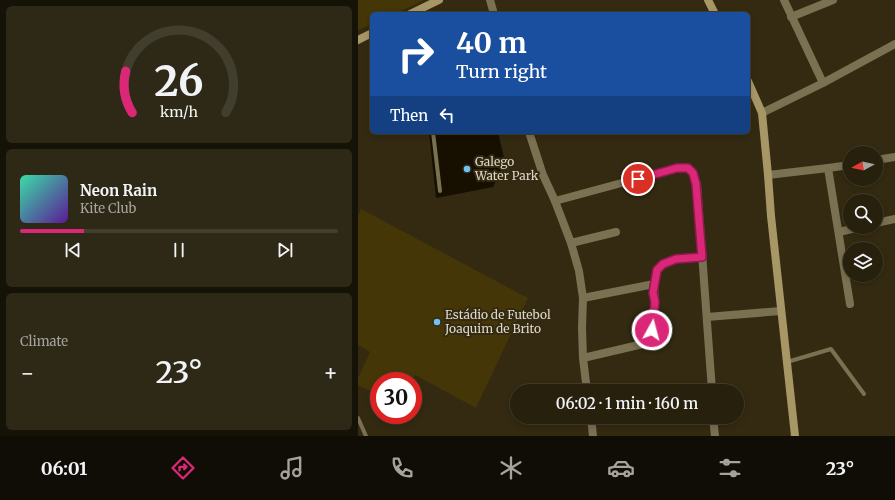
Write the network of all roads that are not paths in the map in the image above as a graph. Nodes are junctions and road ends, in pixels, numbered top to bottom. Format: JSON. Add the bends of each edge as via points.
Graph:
{"nodes":[{"id":1,"x":439,"y":0,"type":"edge"},
{"id":2,"x":490,"y":0,"type":"edge"},
{"id":3,"x":708,"y":0,"type":"edge"},
{"id":4,"x":784,"y":0,"type":"edge"},
{"id":5,"x":833,"y":0,"type":"edge"},
{"id":6,"x":415,"y":12,"type":"edge"},
{"id":7,"x":493,"y":12,"type":"edge"},
{"id":8,"x":714,"y":12,"type":"edge"},
{"id":9,"x":791,"y":17,"type":"junction"},
{"id":10,"x":370,"y":34,"type":"edge"},
{"id":11,"x":358,"y":40,"type":"edge"},
{"id":12,"x":895,"y":44,"type":"edge"},
{"id":13,"x":823,"y":83,"type":"junction"},
{"id":14,"x":750,"y":86,"type":"edge"},
{"id":15,"x":762,"y":113,"type":"junction"},
{"id":16,"x":434,"y":134,"type":"edge"},
{"id":17,"x":530,"y":134,"type":"edge"},
{"id":18,"x":895,"y":157,"type":"edge"},
{"id":19,"x":883,"y":159,"type":"edge"},
{"id":20,"x":843,"y":166,"type":"edge"},
{"id":21,"x":828,"y":168,"type":"junction"},
{"id":22,"x":768,"y":175,"type":"junction"},
{"id":23,"x":440,"y":191,"type":"dead end"},
{"id":24,"x":555,"y":201,"type":"junction"},
{"id":25,"x":895,"y":219,"type":"edge"},
{"id":26,"x":883,"y":222,"type":"edge"},
{"id":27,"x":843,"y":231,"type":"edge"},
{"id":28,"x":616,"y":232,"type":"dead end"},
{"id":29,"x":839,"y":232,"type":"junction"},
{"id":30,"x":571,"y":243,"type":"junction"},
{"id":31,"x":702,"y":257,"type":"junction"},
{"id":32,"x":654,"y":284,"type":"junction"},
{"id":33,"x":583,"y":298,"type":"junction"},
{"id":34,"x":850,"y":304,"type":"dead end"},
{"id":35,"x":781,"y":312,"type":"junction"},
{"id":36,"x":707,"y":317,"type":"junction"},
{"id":37,"x":583,"y":358,"type":"junction"},
{"id":38,"x":787,"y":362,"type":"junction"},
{"id":39,"x":586,"y":384,"type":"edge"},
{"id":40,"x":712,"y":384,"type":"edge"},
{"id":41,"x":864,"y":394,"type":"dead end"},
{"id":42,"x":358,"y":418,"type":"edge"},
{"id":43,"x":591,"y":424,"type":"edge"},
{"id":44,"x":714,"y":424,"type":"edge"},
{"id":45,"x":366,"y":436,"type":"edge"},
{"id":46,"x":593,"y":436,"type":"edge"},
{"id":47,"x":715,"y":436,"type":"edge"},
{"id":48,"x":795,"y":436,"type":"edge"}],
"edges":[{"from":1,"to":6,"type":"main road"},
{"from":2,"to":7,"type":"street"},
{"from":3,"to":8,"type":"main road"},
{"from":4,"to":9,"type":"street"},
{"from":5,"to":9,"type":"street"},
{"from":9,"to":13,"type":"street"},
{"from":10,"to":11,"type":"main road"},
{"from":12,"to":13,"type":"street"},
{"from":13,"to":15,"type":"street"},
{"from":14,"to":15,"type":"main road"},
{"from":15,"to":22,"type":"main road"},
{"from":16,"to":23,"type":"lane"},
{"from":17,"to":24,"type":"street","via":[[542,176]]},
{"from":18,"to":19,"type":"street"},
{"from":20,"to":21,"type":"street"},
{"from":21,"to":22,"type":"street"},
{"from":21,"to":29,"type":"street"},
{"from":22,"to":35,"type":"main road"},
{"from":24,"to":30,"type":"street"},
{"from":24,"to":31,"type":"street","via":[[677,168],[688,168],[693,173],[696,184]]},
{"from":25,"to":26,"type":"street"},
{"from":27,"to":29,"type":"street"},
{"from":28,"to":30,"type":"street"},
{"from":29,"to":34,"type":"street"},
{"from":30,"to":33,"type":"street"},
{"from":31,"to":32,"type":"street","via":[[676,259],[663,264],[657,270]]},
{"from":31,"to":36,"type":"street"},
{"from":32,"to":33,"type":"street"},
{"from":32,"to":37,"type":"street","via":[[655,302],[650,340],[643,344]]},
{"from":33,"to":37,"type":"street"},
{"from":35,"to":36,"type":"street"},
{"from":35,"to":38,"type":"main road"},
{"from":36,"to":40,"type":"street"},
{"from":37,"to":39,"type":"street"},
{"from":38,"to":41,"type":"lane","via":[[831,349]]},
{"from":38,"to":48,"type":"main road"},
{"from":42,"to":45,"type":"lane"},
{"from":43,"to":46,"type":"street"},
{"from":44,"to":47,"type":"street"}]}
